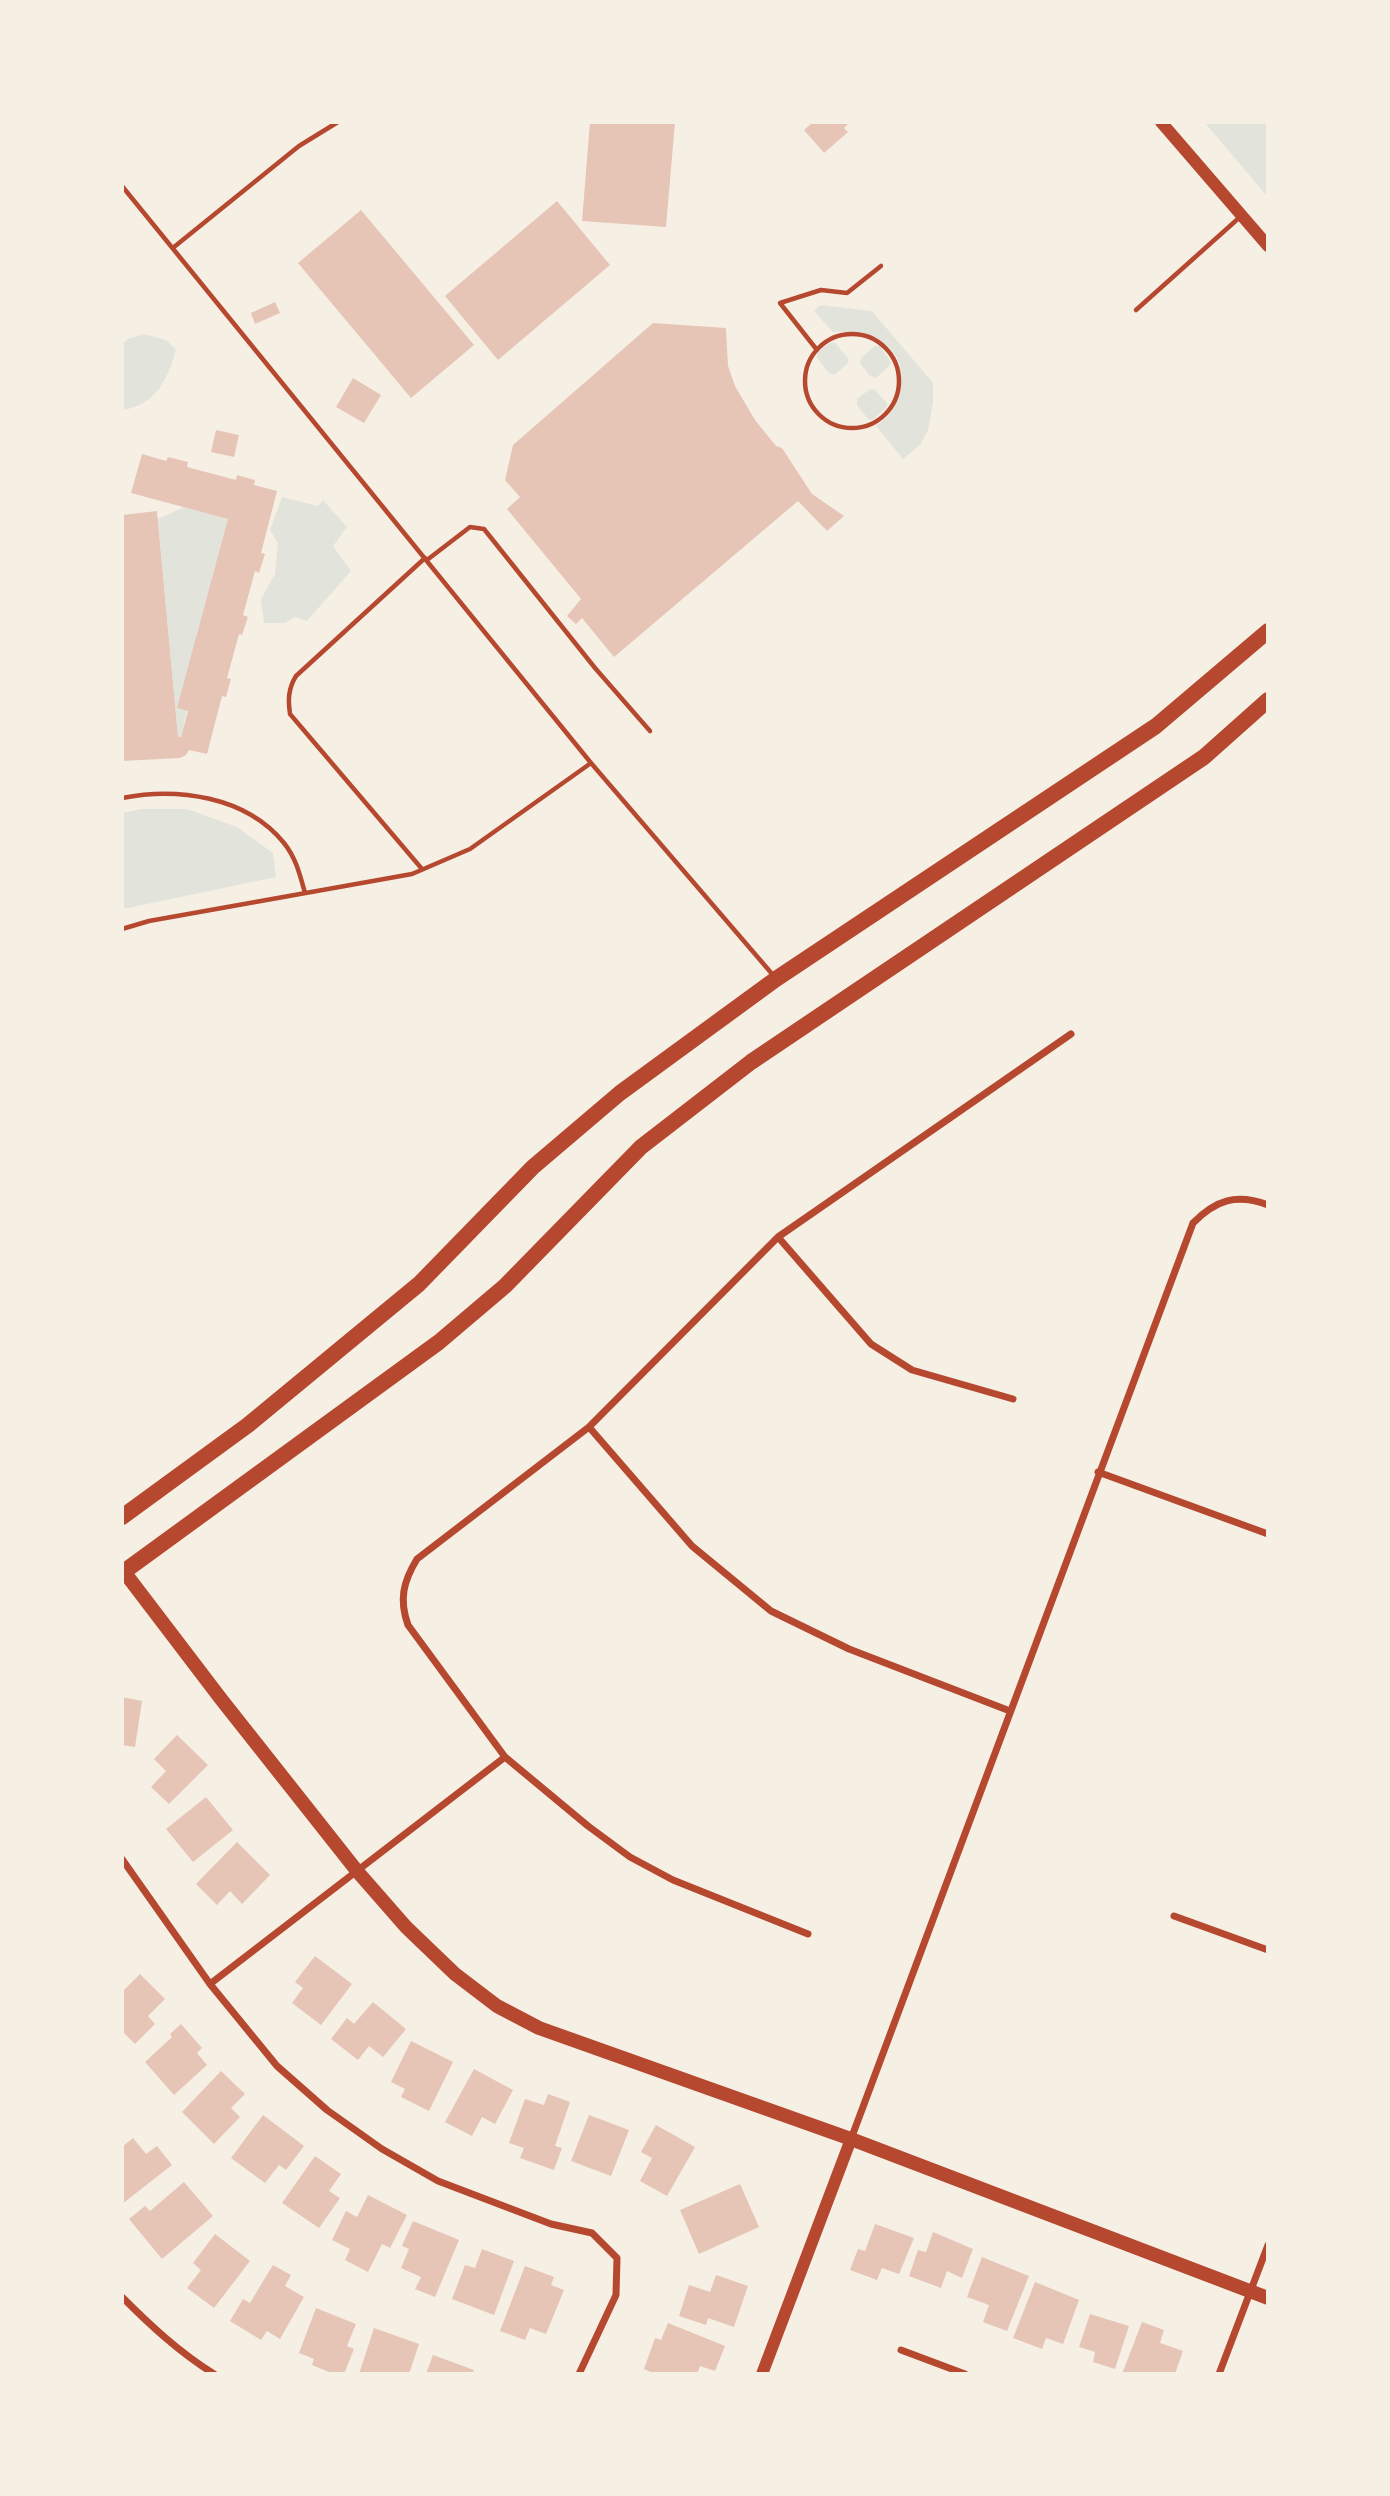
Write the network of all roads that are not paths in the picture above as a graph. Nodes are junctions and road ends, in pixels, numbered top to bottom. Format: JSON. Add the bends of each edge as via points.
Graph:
{"nodes":[{"id":1,"x":338,"y":122,"type":"edge"},
{"id":2,"x":1161,"y":122,"type":"edge"},
{"id":3,"x":122,"y":186,"type":"edge"},
{"id":4,"x":1242,"y":215,"type":"junction"},
{"id":5,"x":1268,"y":246,"type":"edge"},
{"id":6,"x":173,"y":247,"type":"junction"},
{"id":7,"x":1136,"y":310,"type":"dead end"},
{"id":8,"x":426,"y":559,"type":"junction"},
{"id":9,"x":1268,"y":631,"type":"edge"},
{"id":10,"x":1268,"y":700,"type":"edge"},
{"id":11,"x":650,"y":731,"type":"dead end"},
{"id":12,"x":591,"y":763,"type":"junction"},
{"id":13,"x":122,"y":798,"type":"edge"},
{"id":14,"x":422,"y":870,"type":"junction"},
{"id":15,"x":305,"y":893,"type":"junction"},
{"id":16,"x":122,"y":929,"type":"edge"},
{"id":17,"x":776,"y":979,"type":"junction"},
{"id":18,"x":1071,"y":1034,"type":"dead end"},
{"id":19,"x":1268,"y":1205,"type":"edge"},
{"id":20,"x":778,"y":1237,"type":"junction"},
{"id":21,"x":1013,"y":1399,"type":"dead end"},
{"id":22,"x":589,"y":1427,"type":"junction"},
{"id":23,"x":1098,"y":1472,"type":"junction"},
{"id":24,"x":122,"y":1517,"type":"edge"},
{"id":25,"x":1268,"y":1534,"type":"edge"},
{"id":26,"x":123,"y":1572,"type":"edge"},
{"id":27,"x":1010,"y":1711,"type":"junction"},
{"id":28,"x":505,"y":1757,"type":"junction"},
{"id":29,"x":122,"y":1859,"type":"edge"},
{"id":30,"x":357,"y":1871,"type":"junction"},
{"id":31,"x":1174,"y":1916,"type":"dead end"},
{"id":32,"x":808,"y":1934,"type":"dead end"},
{"id":33,"x":1268,"y":1950,"type":"edge"},
{"id":34,"x":210,"y":1984,"type":"junction"},
{"id":35,"x":851,"y":2138,"type":"junction"},
{"id":36,"x":1268,"y":2245,"type":"edge"},
{"id":37,"x":1250,"y":2292,"type":"junction"},
{"id":38,"x":122,"y":2297,"type":"edge"},
{"id":39,"x":1268,"y":2298,"type":"edge"},
{"id":40,"x":901,"y":2350,"type":"dead end"},
{"id":41,"x":214,"y":2374,"type":"edge"},
{"id":42,"x":579,"y":2374,"type":"edge"},
{"id":43,"x":762,"y":2374,"type":"edge"},
{"id":44,"x":965,"y":2374,"type":"edge"},
{"id":45,"x":1219,"y":2374,"type":"edge"}],
"edges":[{"from":1,"to":6,"type":"lane","via":[[299,146]]},
{"from":2,"to":4,"type":"street"},
{"from":3,"to":6,"type":"lane"},
{"from":4,"to":5,"type":"street"},
{"from":4,"to":7,"type":"lane"},
{"from":6,"to":8,"type":"lane"},
{"from":8,"to":11,"type":"lane","via":[[470,527],[484,529]]},
{"from":8,"to":12,"type":"lane"},
{"from":8,"to":14,"type":"lane","via":[[296,676],[288,697],[290,714]]},
{"from":9,"to":17,"type":"main road","via":[[1156,726]]},
{"from":10,"to":26,"type":"main road","via":[[1204,757],[740,1070],[641,1147],[505,1286],[439,1342]]},
{"from":12,"to":14,"type":"lane","via":[[470,849]]},
{"from":12,"to":17,"type":"lane"},
{"from":13,"to":15,"type":"lane","via":[[162,792],[197,796],[241,810],[284,843],[298,865]]},
{"from":14,"to":15,"type":"lane"},
{"from":15,"to":16,"type":"lane"},
{"from":17,"to":24,"type":"main road","via":[[620,1093],[533,1167],[419,1284],[248,1426]]},
{"from":18,"to":20,"type":"street"},
{"from":19,"to":23,"type":"street","via":[[1232,1199],[1209,1207],[1193,1223]]},
{"from":20,"to":21,"type":"street","via":[[871,1344],[912,1370]]},
{"from":20,"to":22,"type":"street"},
{"from":22,"to":27,"type":"street","via":[[692,1546],[771,1611],[849,1649]]},
{"from":22,"to":28,"type":"street","via":[[417,1559],[402,1593],[408,1625]]},
{"from":23,"to":25,"type":"street"},
{"from":23,"to":27,"type":"street"},
{"from":26,"to":30,"type":"main road"},
{"from":27,"to":35,"type":"street"},
{"from":28,"to":30,"type":"street"},
{"from":28,"to":32,"type":"street","via":[[630,1857],[673,1880]]},
{"from":29,"to":34,"type":"street"},
{"from":30,"to":34,"type":"street"},
{"from":30,"to":35,"type":"main road","via":[[406,1927],[497,2006],[539,2028]]},
{"from":31,"to":33,"type":"street"},
{"from":34,"to":42,"type":"street","via":[[277,2066],[327,2110],[382,2149],[438,2181],[551,2224],[592,2234],[617,2258],[616,2295]]},
{"from":35,"to":37,"type":"main road"},
{"from":35,"to":43,"type":"street"},
{"from":36,"to":37,"type":"street"},
{"from":37,"to":39,"type":"main road"},
{"from":37,"to":45,"type":"street"},
{"from":38,"to":41,"type":"street","via":[[153,2329]]},
{"from":40,"to":44,"type":"street"}]}
